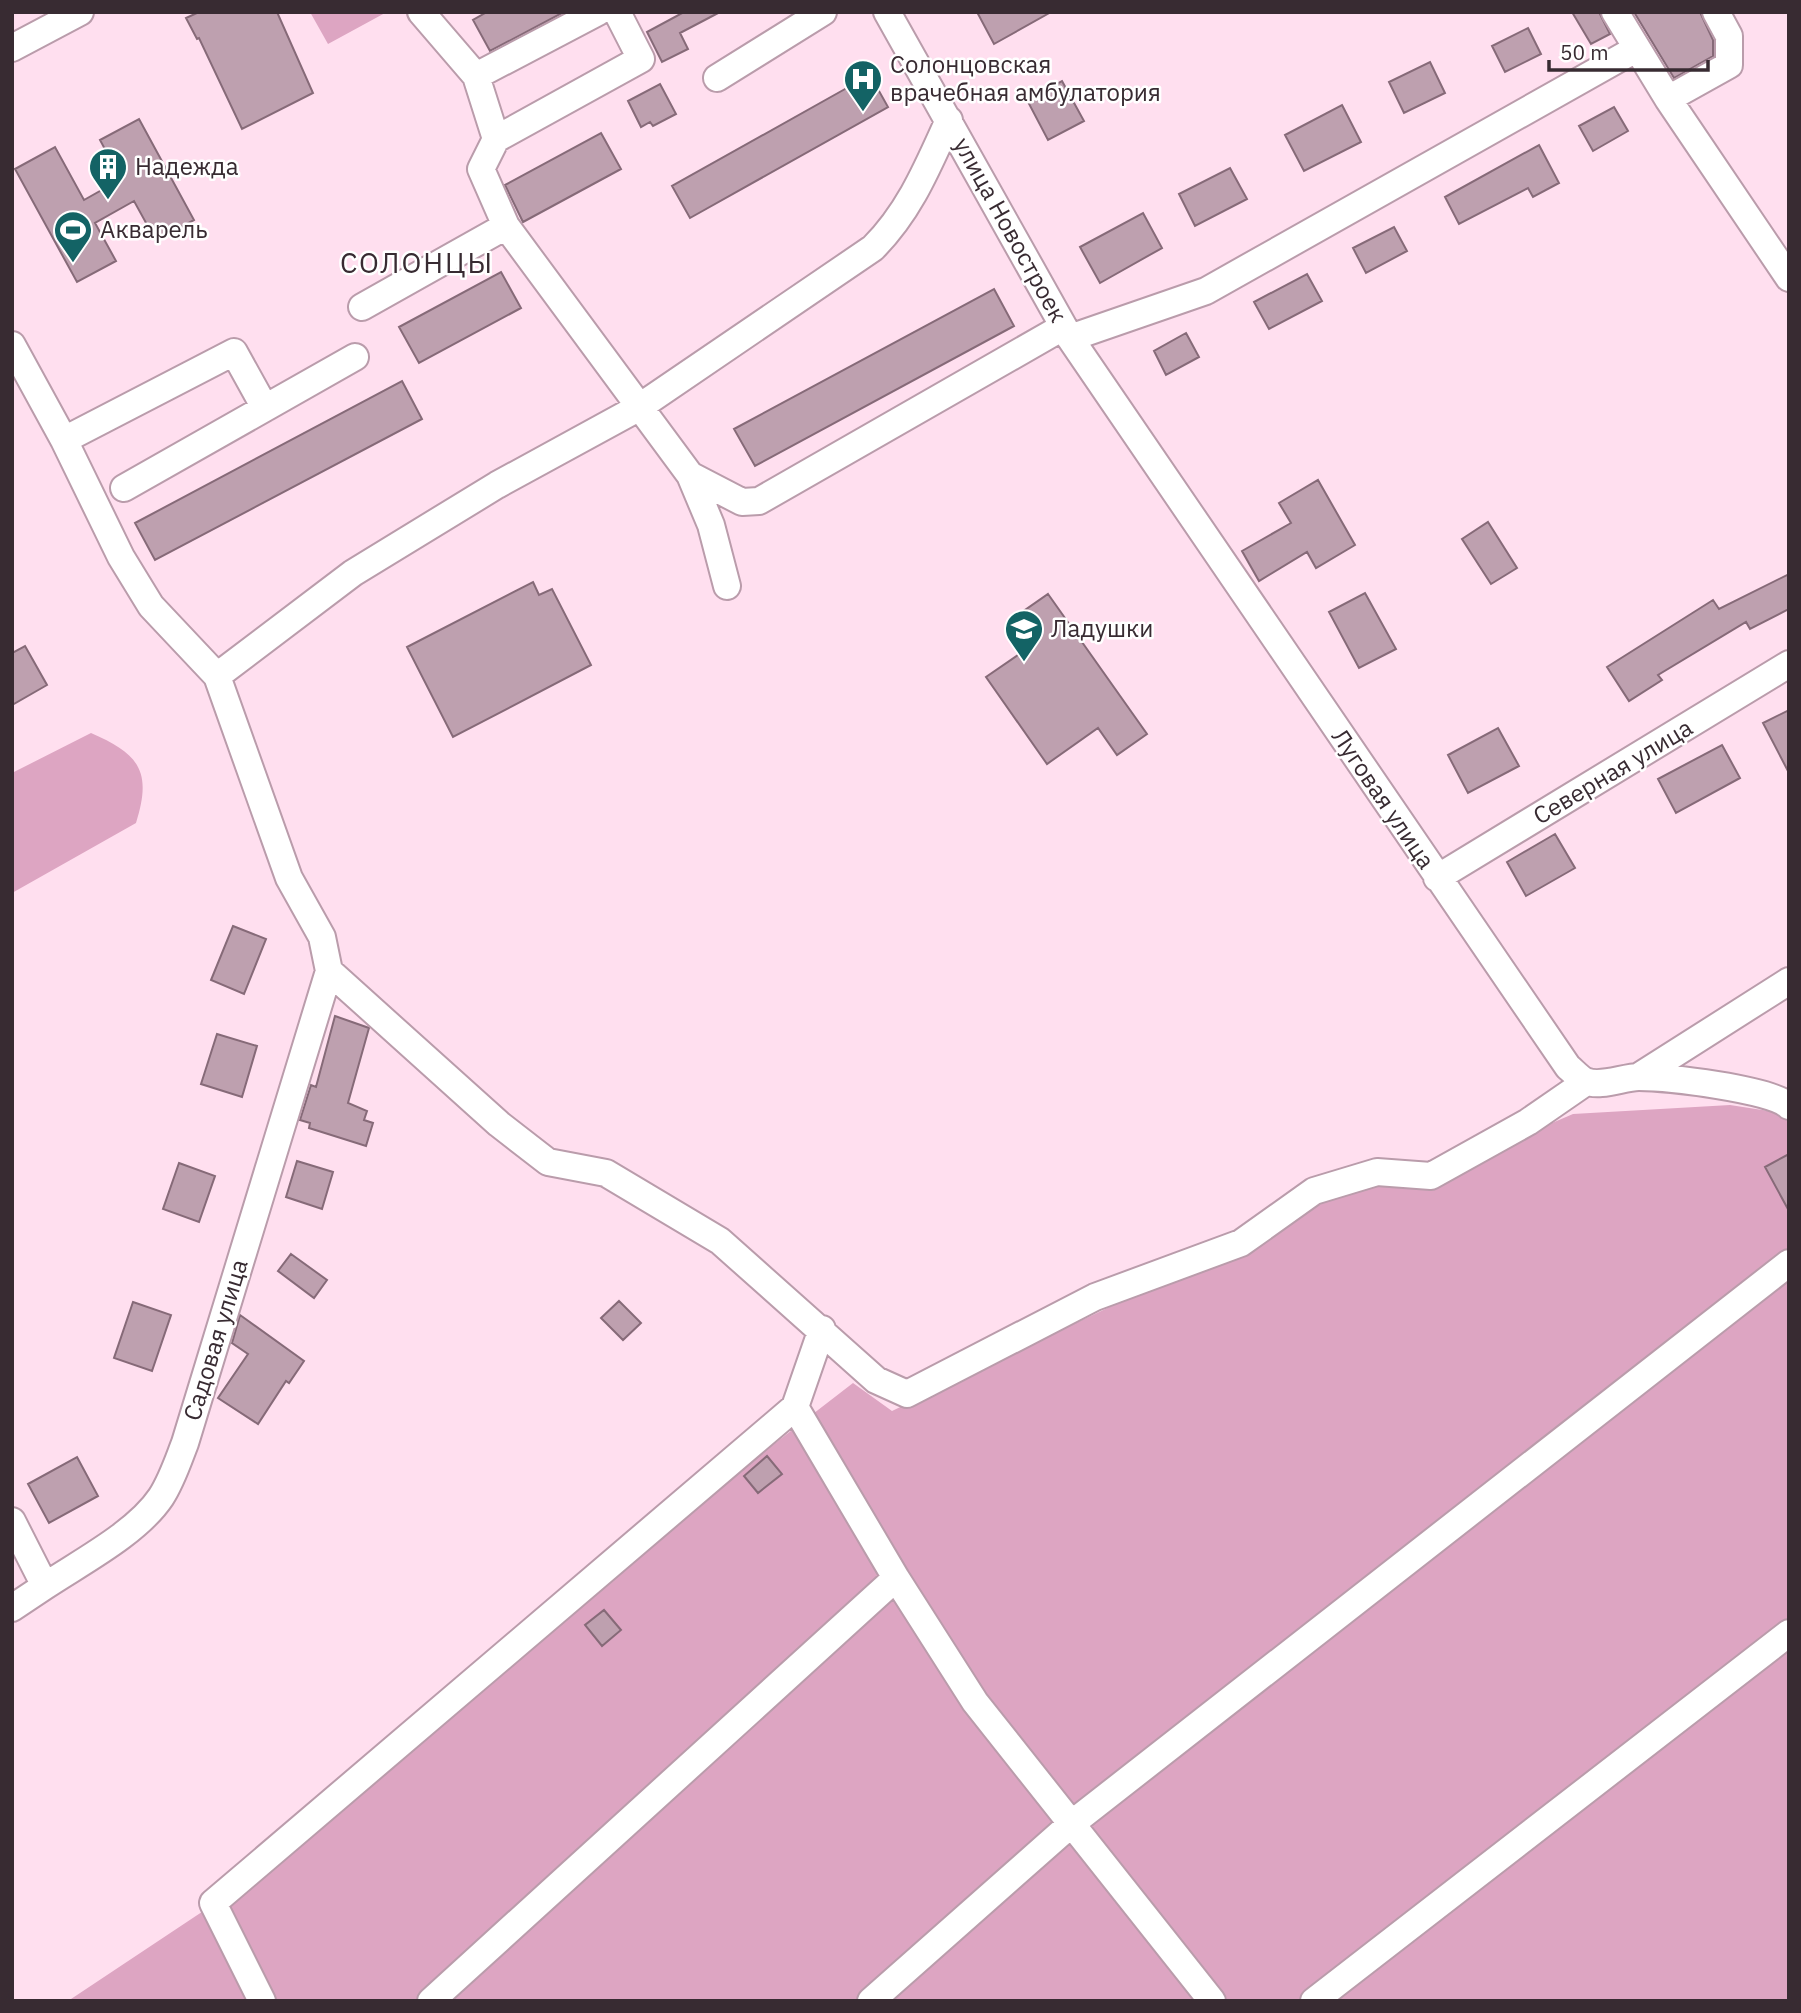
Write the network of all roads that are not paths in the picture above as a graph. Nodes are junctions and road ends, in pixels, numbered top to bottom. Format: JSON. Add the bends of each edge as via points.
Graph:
{"nodes":[{"id":1,"x":80,"y":12,"type":"edge"},
{"id":2,"x":421,"y":12,"type":"edge"},
{"id":3,"x":598,"y":12,"type":"edge"},
{"id":4,"x":617,"y":12,"type":"edge"},
{"id":5,"x":823,"y":12,"type":"edge"},
{"id":6,"x":887,"y":12,"type":"edge"},
{"id":7,"x":1615,"y":12,"type":"edge"},
{"id":8,"x":1716,"y":12,"type":"edge"},
{"id":9,"x":12,"y":48,"type":"edge"},
{"id":10,"x":1636,"y":49,"type":"junction"},
{"id":11,"x":476,"y":76,"type":"junction"},
{"id":12,"x":717,"y":78,"type":"dead end"},
{"id":13,"x":1668,"y":99,"type":"junction"},
{"id":14,"x":949,"y":120,"type":"junction"},
{"id":15,"x":496,"y":139,"type":"junction"},
{"id":16,"x":506,"y":226,"type":"junction"},
{"id":17,"x":1789,"y":278,"type":"edge"},
{"id":18,"x":362,"y":307,"type":"dead end"},
{"id":19,"x":1066,"y":333,"type":"junction"},
{"id":20,"x":12,"y":345,"type":"edge"},
{"id":21,"x":355,"y":357,"type":"dead end"},
{"id":22,"x":265,"y":408,"type":"junction"},
{"id":23,"x":638,"y":408,"type":"junction"},
{"id":24,"x":64,"y":440,"type":"junction"},
{"id":25,"x":690,"y":475,"type":"junction"},
{"id":26,"x":124,"y":488,"type":"dead end"},
{"id":27,"x":727,"y":586,"type":"dead end"},
{"id":28,"x":1789,"y":664,"type":"edge"},
{"id":29,"x":217,"y":676,"type":"junction"},
{"id":30,"x":1437,"y":878,"type":"junction"},
{"id":31,"x":328,"y":971,"type":"junction"},
{"id":32,"x":1789,"y":982,"type":"edge"},
{"id":33,"x":1639,"y":1077,"type":"junction"},
{"id":34,"x":1586,"y":1082,"type":"junction"},
{"id":35,"x":1789,"y":1106,"type":"edge"},
{"id":36,"x":1789,"y":1263,"type":"edge"},
{"id":37,"x":822,"y":1329,"type":"junction"},
{"id":38,"x":795,"y":1407,"type":"junction"},
{"id":39,"x":12,"y":1521,"type":"edge"},
{"id":40,"x":896,"y":1578,"type":"junction"},
{"id":41,"x":46,"y":1586,"type":"junction"},
{"id":42,"x":12,"y":1608,"type":"edge"},
{"id":43,"x":1789,"y":1633,"type":"edge"},
{"id":44,"x":1070,"y":1825,"type":"junction"},
{"id":45,"x":261,"y":2001,"type":"edge"},
{"id":46,"x":431,"y":2001,"type":"edge"},
{"id":47,"x":871,"y":2001,"type":"edge"},
{"id":48,"x":1212,"y":2001,"type":"edge"},
{"id":49,"x":1314,"y":2001,"type":"edge"}],
"edges":[{"from":1,"to":9,"type":"street"},
{"from":2,"to":11,"type":"street"},
{"from":3,"to":11,"type":"street"},
{"from":4,"to":15,"type":"street","via":[[641,59]]},
{"from":5,"to":12,"type":"street"},
{"from":6,"to":14,"type":"street","name":"улица Новостроек"},
{"from":7,"to":10,"type":"street"},
{"from":8,"to":13,"type":"street","via":[[1729,36],[1729,65]]},
{"from":10,"to":13,"type":"street"},
{"from":10,"to":19,"type":"street","via":[[1206,291]]},
{"from":11,"to":15,"type":"street"},
{"from":13,"to":17,"type":"street"},
{"from":14,"to":19,"type":"street","name":"улица Новостроек"},
{"from":14,"to":23,"type":"street","via":[[910,203],[873,248]]},
{"from":15,"to":16,"type":"street","via":[[481,169]]},
{"from":16,"to":18,"type":"street"},
{"from":16,"to":23,"type":"street"},
{"from":19,"to":25,"type":"street","via":[[759,501],[742,502]]},
{"from":19,"to":30,"type":"street","name":"Луговая улица"},
{"from":20,"to":24,"type":"street"},
{"from":21,"to":22,"type":"street"},
{"from":22,"to":24,"type":"street","via":[[234,352]]},
{"from":22,"to":26,"type":"street"},
{"from":23,"to":25,"type":"street"},
{"from":23,"to":29,"type":"street","via":[[496,485],[353,573]]},
{"from":24,"to":29,"type":"street","via":[[121,557],[151,606]]},
{"from":25,"to":27,"type":"street","via":[[711,525]]},
{"from":28,"to":30,"type":"street","name":"Северная улица"},
{"from":29,"to":31,"type":"street","via":[[289,878],[322,937]]},
{"from":30,"to":34,"type":"street","name":"Луговая улица","via":[[1568,1067]]},
{"from":31,"to":37,"type":"street","via":[[548,1162],[607,1172],[720,1241]]},
{"from":31,"to":41,"type":"street","name":"Садовая улица","via":[[175,1472],[161,1498],[133,1526]]},
{"from":32,"to":33,"type":"street"},
{"from":33,"to":34,"type":"street"},
{"from":33,"to":35,"type":"street","via":[[1751,1091]]},
{"from":34,"to":37,"type":"street","via":[[1528,1122],[1431,1176],[1377,1172],[1314,1191],[1241,1242],[1095,1297],[907,1394],[876,1380]]},
{"from":36,"to":44,"type":"street"},
{"from":37,"to":38,"type":"street"},
{"from":38,"to":40,"type":"street"},
{"from":38,"to":45,"type":"street","via":[[213,1903]]},
{"from":39,"to":41,"type":"street"},
{"from":40,"to":44,"type":"street","via":[[975,1702]]},
{"from":40,"to":46,"type":"street"},
{"from":41,"to":42,"type":"street","name":"Садовая улица"},
{"from":43,"to":49,"type":"street"},
{"from":44,"to":47,"type":"street"},
{"from":44,"to":48,"type":"street"}]}
